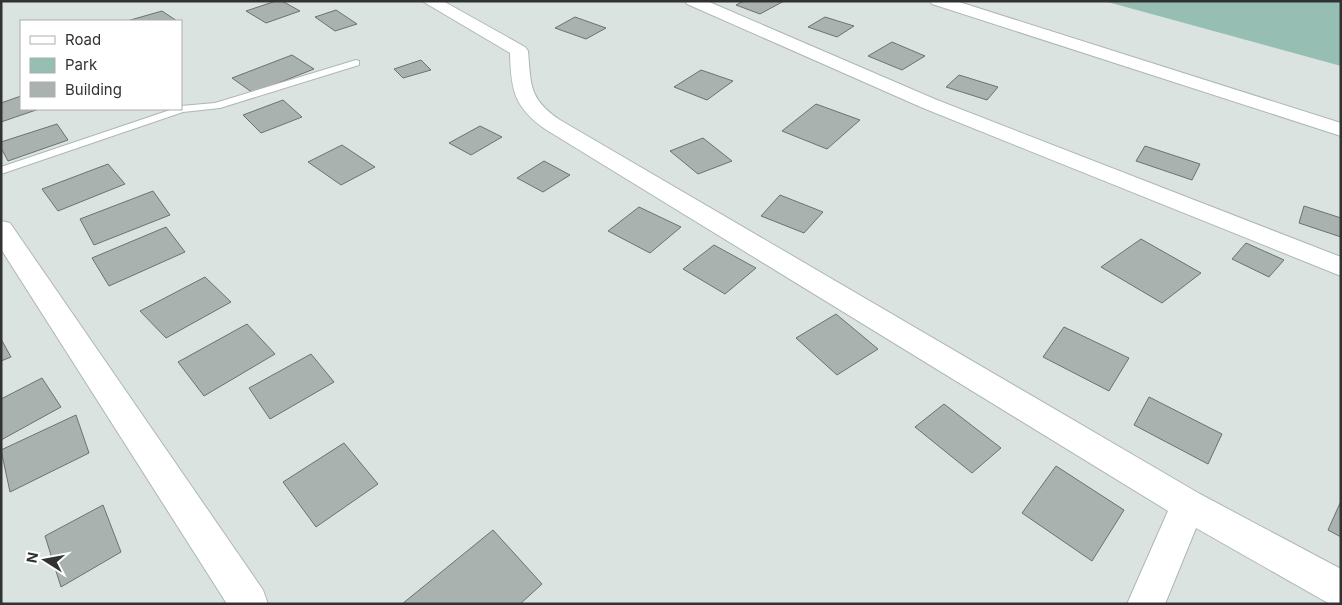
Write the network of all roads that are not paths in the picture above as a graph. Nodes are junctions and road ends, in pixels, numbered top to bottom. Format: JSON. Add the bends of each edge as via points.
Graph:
{"nodes":[{"id":1,"x":430,"y":1,"type":"edge"},
{"id":2,"x":693,"y":1,"type":"edge"},
{"id":3,"x":938,"y":1,"type":"edge"},
{"id":4,"x":356,"y":63,"type":"dead end"},
{"id":5,"x":182,"y":109,"type":"edge"},
{"id":6,"x":179,"y":110,"type":"edge"},
{"id":7,"x":1341,"y":130,"type":"edge"},
{"id":8,"x":1,"y":171,"type":"edge"},
{"id":9,"x":1,"y":229,"type":"edge"},
{"id":10,"x":1341,"y":267,"type":"edge"},
{"id":11,"x":1188,"y":505,"type":"junction"},
{"id":12,"x":1341,"y":590,"type":"edge"},
{"id":13,"x":249,"y":604,"type":"edge"},
{"id":14,"x":1146,"y":604,"type":"edge"}],
"edges":[{"from":1,"to":11,"type":"street","via":[[519,51],[528,101],[544,118]]},
{"from":2,"to":10,"type":"street","via":[[930,104]]},
{"from":3,"to":7,"type":"street"},
{"from":4,"to":5,"type":"lane","via":[[216,106]]},
{"from":6,"to":8,"type":"lane"},
{"from":9,"to":13,"type":"street"},
{"from":11,"to":12,"type":"street"},
{"from":11,"to":14,"type":"street"}]}
